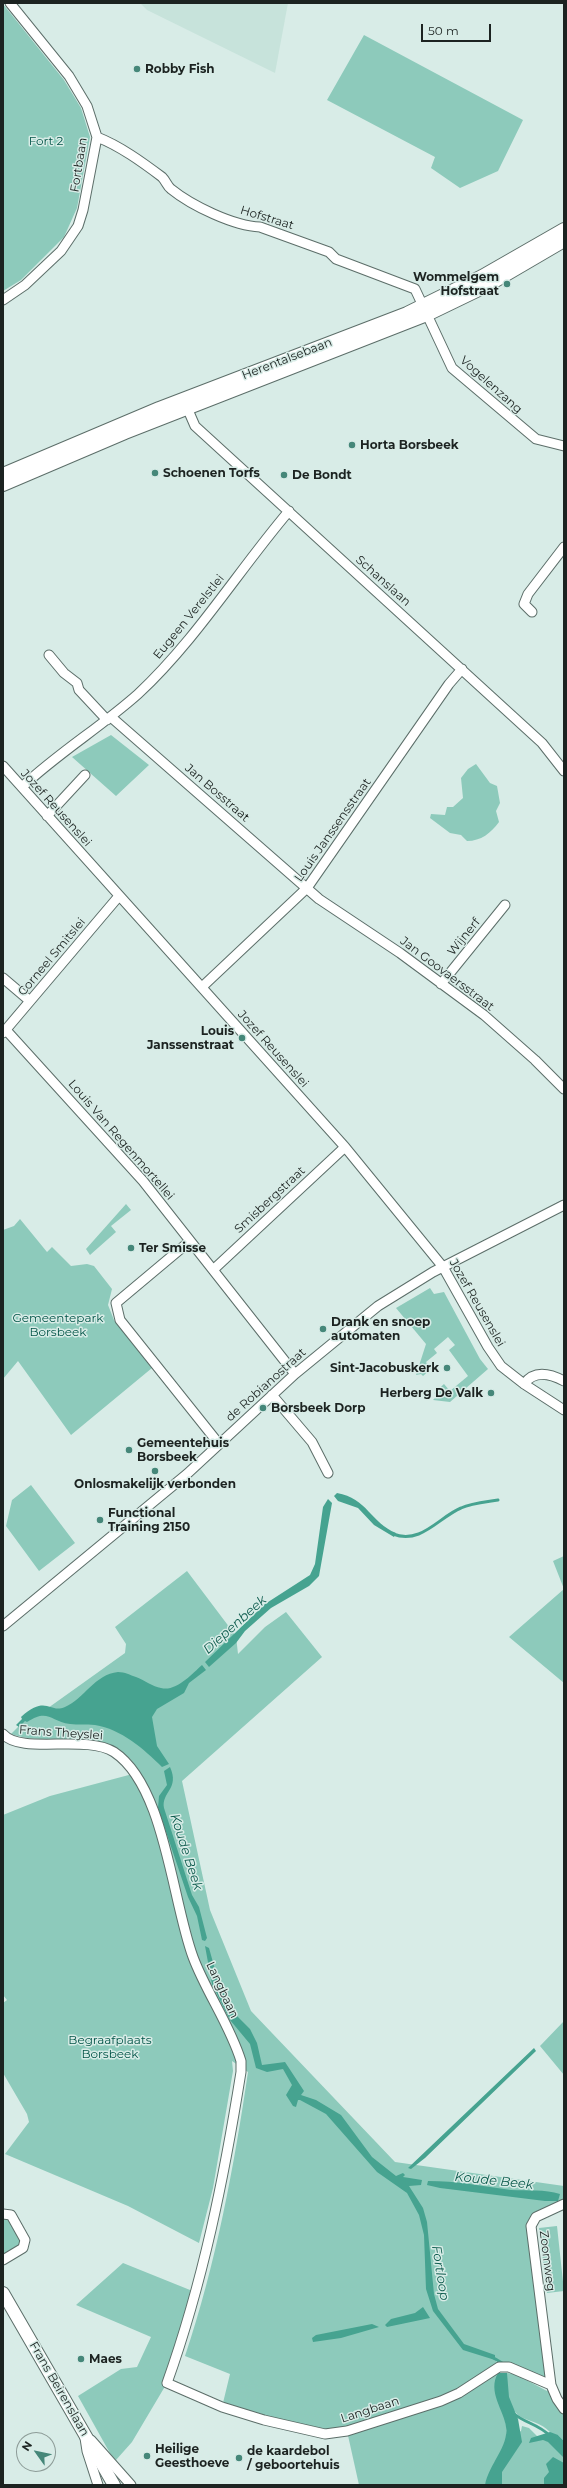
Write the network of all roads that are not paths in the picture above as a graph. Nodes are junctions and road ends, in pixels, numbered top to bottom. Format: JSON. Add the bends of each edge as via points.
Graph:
{"nodes":[{"id":1,"x":10,"y":3,"type":"edge"},
{"id":2,"x":97,"y":137,"type":"junction"},
{"id":3,"x":564,"y":229,"type":"edge"},
{"id":4,"x":564,"y":241,"type":"edge"},
{"id":5,"x":3,"y":300,"type":"edge"},
{"id":6,"x":426,"y":310,"type":"junction"},
{"id":7,"x":185,"y":404,"type":"junction"},
{"id":8,"x":564,"y":446,"type":"edge"},
{"id":9,"x":3,"y":474,"type":"edge"},
{"id":10,"x":3,"y":485,"type":"edge"},
{"id":11,"x":289,"y":511,"type":"junction"},
{"id":12,"x":564,"y":547,"type":"edge"},
{"id":13,"x":532,"y":612,"type":"dead end"},
{"id":14,"x":49,"y":655,"type":"dead end"},
{"id":15,"x":462,"y":669,"type":"junction"},
{"id":16,"x":109,"y":719,"type":"junction"},
{"id":17,"x":3,"y":766,"type":"edge"},
{"id":18,"x":564,"y":771,"type":"edge"},
{"id":19,"x":85,"y":775,"type":"dead end"},
{"id":20,"x":22,"y":787,"type":"junction"},
{"id":21,"x":47,"y":816,"type":"junction"},
{"id":22,"x":307,"y":888,"type":"junction"},
{"id":23,"x":119,"y":896,"type":"junction"},
{"id":24,"x":505,"y":905,"type":"dead end"},
{"id":25,"x":3,"y":978,"type":"edge"},
{"id":26,"x":441,"y":984,"type":"junction"},
{"id":27,"x":202,"y":987,"type":"junction"},
{"id":28,"x":30,"y":1001,"type":"junction"},
{"id":29,"x":4,"y":1032,"type":"edge"},
{"id":30,"x":564,"y":1089,"type":"edge"},
{"id":31,"x":345,"y":1147,"type":"junction"},
{"id":32,"x":564,"y":1205,"type":"edge"},
{"id":33,"x":190,"y":1241,"type":"junction"},
{"id":34,"x":443,"y":1267,"type":"junction"},
{"id":35,"x":213,"y":1270,"type":"junction"},
{"id":36,"x":295,"y":1374,"type":"junction"},
{"id":37,"x":564,"y":1381,"type":"edge"},
{"id":38,"x":524,"y":1384,"type":"junction"},
{"id":39,"x":272,"y":1395,"type":"junction"},
{"id":40,"x":564,"y":1410,"type":"edge"},
{"id":41,"x":219,"y":1444,"type":"junction"},
{"id":42,"x":328,"y":1473,"type":"dead end"},
{"id":43,"x":3,"y":1626,"type":"edge"},
{"id":44,"x":3,"y":1734,"type":"edge"},
{"id":45,"x":117,"y":1754,"type":"joint"},
{"id":46,"x":564,"y":2204,"type":"edge"},
{"id":47,"x":3,"y":2214,"type":"edge"},
{"id":48,"x":3,"y":2260,"type":"edge"},
{"id":49,"x":3,"y":2293,"type":"edge"},
{"id":50,"x":551,"y":2385,"type":"junction"},
{"id":51,"x":564,"y":2409,"type":"edge"},
{"id":52,"x":85,"y":2435,"type":"junction"},
{"id":53,"x":98,"y":2485,"type":"edge"},
{"id":54,"x":114,"y":2485,"type":"edge"},
{"id":55,"x":131,"y":2485,"type":"edge"}],
"edges":[{"from":1,"to":2,"type":"street","name":"Fortbaan","via":[[70,76],[87,106]]},
{"from":2,"to":5,"type":"street","name":"Fortbaan","via":[[78,226],[61,251],[25,285]]},
{"from":2,"to":6,"type":"street","name":"Hofstraat","via":[[113,143],[193,203],[250,227],[260,227],[329,252],[336,259],[415,289]]},
{"from":3,"to":6,"type":"main road","name":"Herentalsebaan"},
{"from":4,"to":6,"type":"main road","name":"Herentalsebaan","via":[[487,286]]},
{"from":6,"to":7,"type":"main road","name":"Herentalsebaan"},
{"from":6,"to":8,"type":"street","name":"Vogelenzang","via":[[456,372],[536,439]]},
{"from":7,"to":9,"type":"main road","name":"Herentalsebaan"},
{"from":7,"to":10,"type":"main road","name":"Herentalsebaan"},
{"from":7,"to":11,"type":"street","name":"Schanslaan","via":[[195,426]]},
{"from":11,"to":15,"type":"street","name":"Schanslaan"},
{"from":11,"to":16,"type":"street","name":"Eugeen Verelstlei","via":[[177,654]]},
{"from":12,"to":13,"type":"street","via":[[528,594],[524,604]]},
{"from":14,"to":16,"type":"street","name":"Jan Bosstraat","via":[[64,673],[77,683],[79,690]]},
{"from":15,"to":18,"type":"street","name":"Schanslaan","via":[[542,743]]},
{"from":15,"to":22,"type":"street","name":"Louis Janssensstraat"},
{"from":16,"to":20,"type":"street","name":"Eugeen Verelstlei","via":[[40,770]]},
{"from":16,"to":22,"type":"street","name":"Jan Bosstraat"},
{"from":17,"to":20,"type":"street","name":"Jozef Reusenslei"},
{"from":19,"to":21,"type":"street"},
{"from":20,"to":21,"type":"street","name":"Jozef Reusenslei"},
{"from":21,"to":23,"type":"street","name":"Jozef Reusenslei"},
{"from":22,"to":26,"type":"street","name":"Jan Goovaersstraat"},
{"from":22,"to":27,"type":"street","name":"Louis Janssensstraat"},
{"from":23,"to":27,"type":"street","name":"Jozef Reusenslei"},
{"from":23,"to":28,"type":"street","name":"Corneel Smitslei"},
{"from":24,"to":26,"type":"street","name":"Wijnerf"},
{"from":25,"to":28,"type":"street"},
{"from":26,"to":30,"type":"street","name":"Jan Goovaersstraat","via":[[489,1020]]},
{"from":27,"to":31,"type":"street","name":"Jozef Reusenslei"},
{"from":28,"to":29,"type":"street","name":"Corneel Smitslei"},
{"from":29,"to":33,"type":"street","name":"Louis Van Regenmortellei","via":[[143,1181]]},
{"from":31,"to":34,"type":"street","name":"Jozef Reusenslei"},
{"from":31,"to":35,"type":"street","name":"Smisbergstraat"},
{"from":32,"to":34,"type":"street","name":"de Robianostraat"},
{"from":33,"to":35,"type":"street","name":"Louis Van Regenmortellei"},
{"from":33,"to":41,"type":"street","via":[[116,1303],[120,1320]]},
{"from":34,"to":36,"type":"street","name":"de Robianostraat","via":[[378,1306]]},
{"from":34,"to":38,"type":"street","name":"Jozef Reusenslei","via":[[501,1366]]},
{"from":35,"to":36,"type":"street","name":"Louis Van Regenmortellei"},
{"from":36,"to":39,"type":"street","name":"de Robianostraat"},
{"from":37,"to":38,"type":"street","via":[[541,1374],[529,1378]]},
{"from":38,"to":40,"type":"street","name":"Jozef Reusenslei"},
{"from":39,"to":41,"type":"street","name":"de Robianostraat"},
{"from":39,"to":42,"type":"street","via":[[312,1442]]},
{"from":41,"to":43,"type":"street","name":"de Robianostraat","via":[[187,1474]]},
{"from":44,"to":45,"type":"street","name":"Frans Theyslei","via":[[17,1743],[101,1746]]},
{"from":45,"to":50,"type":"street","name":"Langbaan","via":[[136,1773],[155,1815],[193,1956],[241,2061],[226,2164],[207,2247],[178,2353],[167,2383],[222,2407],[264,2420],[313,2432],[340,2433],[440,2401],[503,2367]]},
{"from":46,"to":50,"type":"street","name":"Zoomweg","via":[[536,2217],[531,2226]]},
{"from":47,"to":48,"type":"street","via":[[11,2215],[25,2240],[23,2248]]},
{"from":49,"to":52,"type":"main road","name":"Frans Beirenslaan"},
{"from":50,"to":51,"type":"street","name":"Zoomweg"},
{"from":52,"to":53,"type":"street","via":[[87,2451]]},
{"from":52,"to":54,"type":"main road","name":"Frans Beirenslaan"},
{"from":52,"to":55,"type":"street","via":[[99,2447]]}]}
